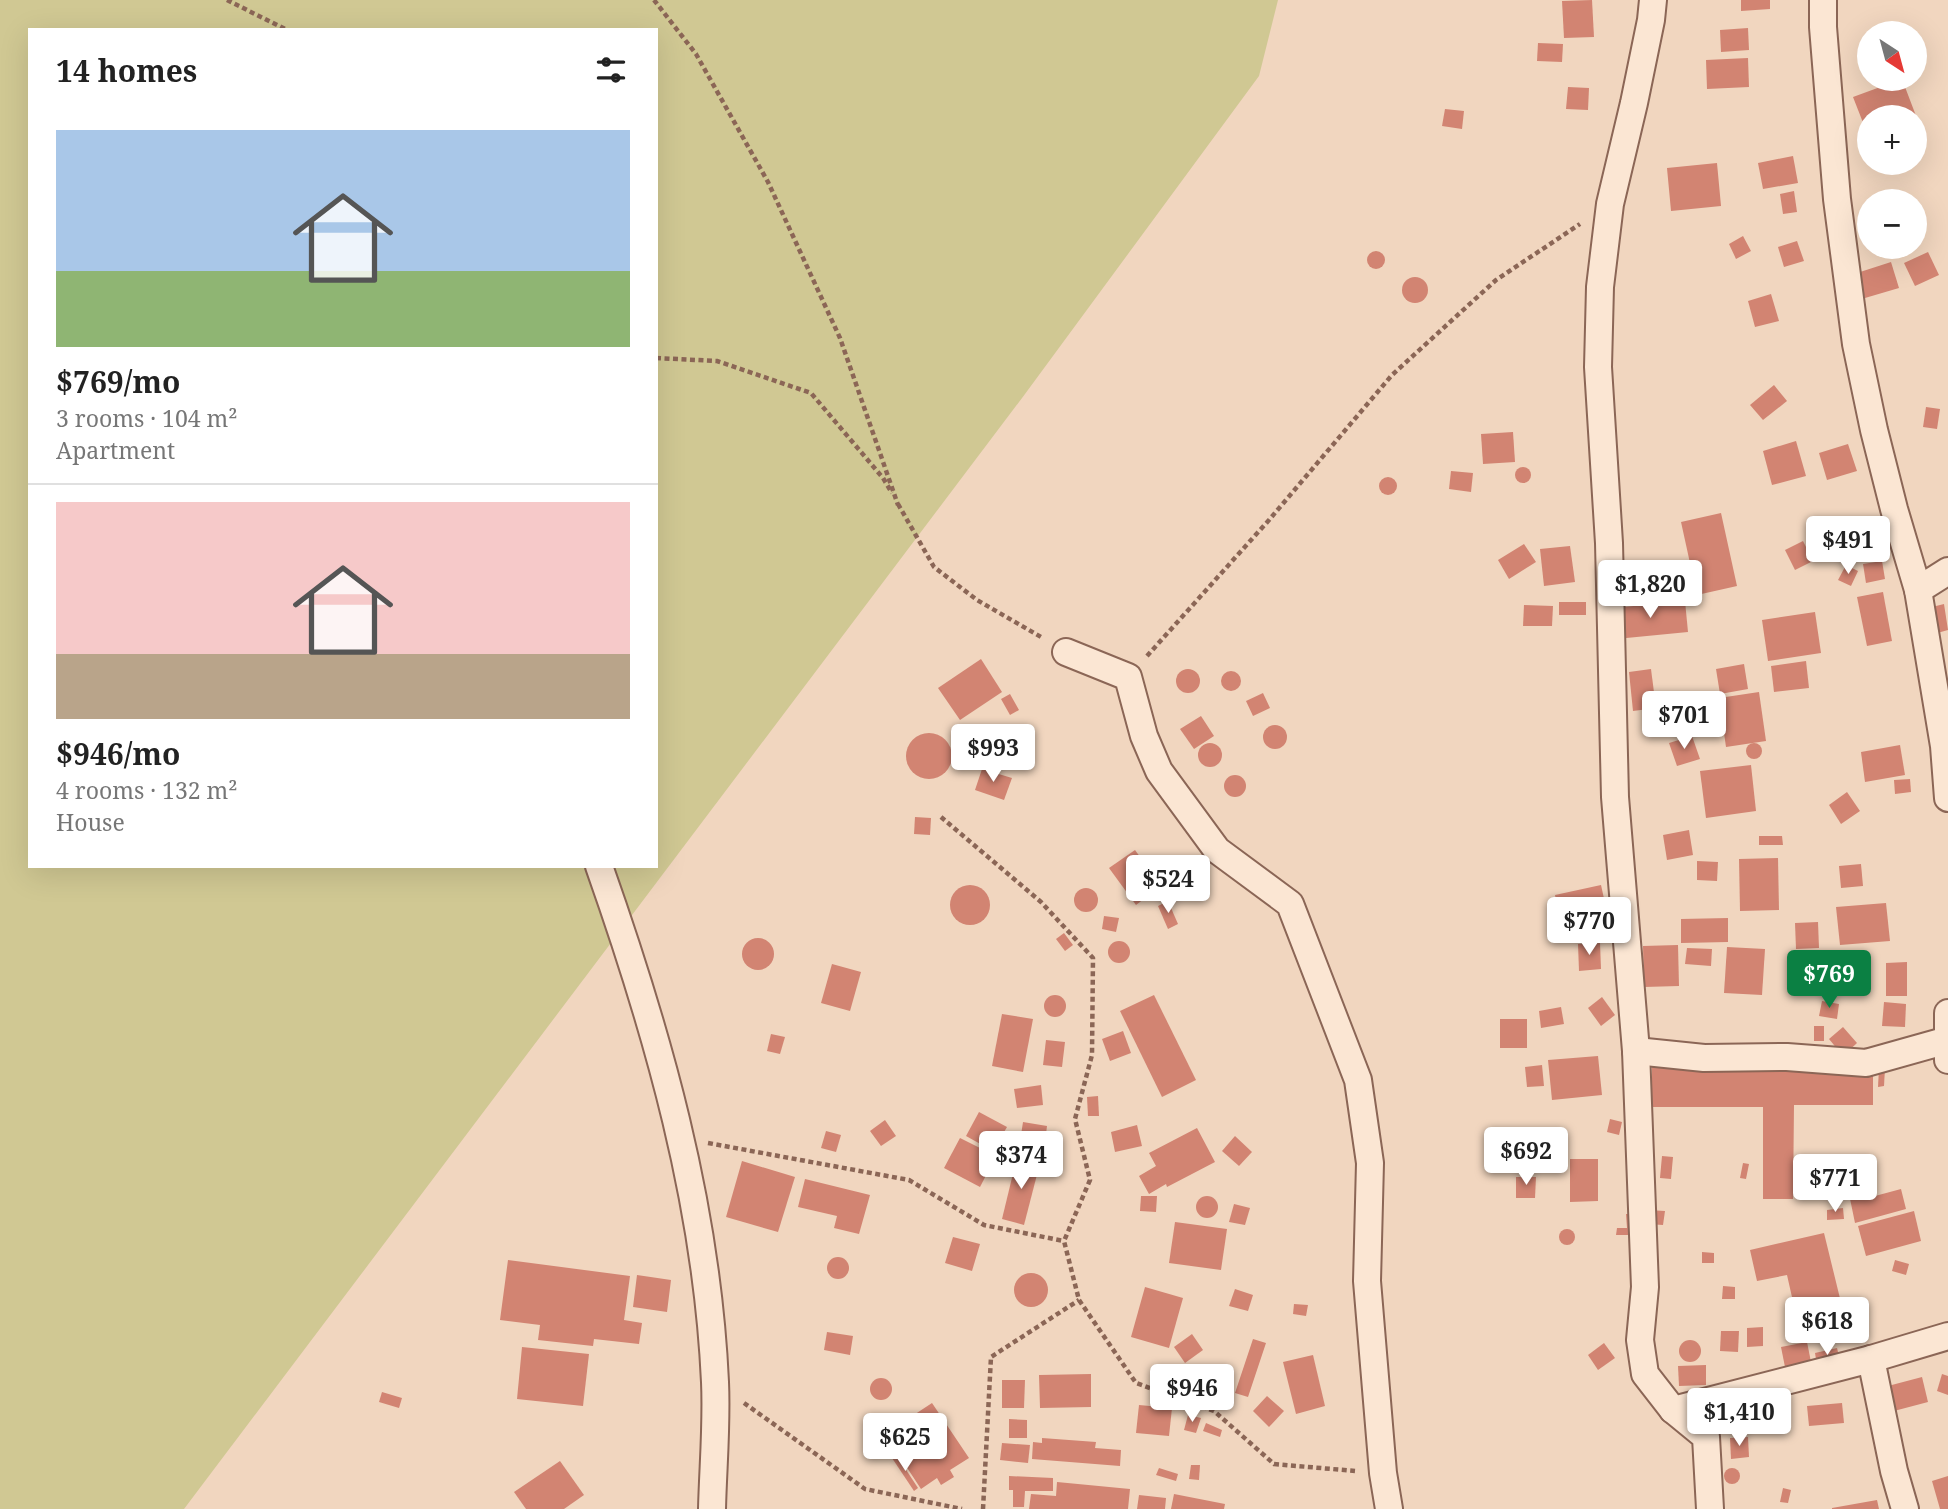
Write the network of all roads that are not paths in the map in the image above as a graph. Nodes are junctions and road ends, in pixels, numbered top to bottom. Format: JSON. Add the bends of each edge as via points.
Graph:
{"nodes":[{"id":1,"x":1653,"y":0,"type":"edge"},
{"id":2,"x":1823,"y":0,"type":"edge"},
{"id":3,"x":1948,"y":570,"type":"edge"},
{"id":4,"x":1918,"y":590,"type":"junction"},
{"id":5,"x":1066,"y":652,"type":"road end"},
{"id":6,"x":1948,"y":798,"type":"edge"},
{"id":7,"x":600,"y":868,"type":"edge"},
{"id":8,"x":1948,"y":1013,"type":"edge"},
{"id":9,"x":1947,"y":1047,"type":"edge"},
{"id":10,"x":1636,"y":1051,"type":"junction"},
{"id":11,"x":1948,"y":1336,"type":"edge"},
{"id":12,"x":1871,"y":1359,"type":"junction"},
{"id":13,"x":1673,"y":1410,"type":"junction"},
{"id":14,"x":712,"y":1509,"type":"edge"},
{"id":15,"x":1389,"y":1509,"type":"edge"},
{"id":16,"x":1710,"y":1509,"type":"edge"},
{"id":17,"x":1905,"y":1509,"type":"edge"}],
"edges":[{"from":1,"to":10,"type":"street","via":[[1610,204],[1600,288],[1598,366],[1609,543],[1615,797]]},
{"from":2,"to":4,"type":"street","via":[[1837,199],[1856,344],[1884,470]]},
{"from":3,"to":4,"type":"street"},
{"from":4,"to":6,"type":"street"},
{"from":5,"to":15,"type":"street","via":[[1128,677],[1159,771],[1217,850],[1290,904],[1358,1080],[1370,1163],[1367,1281]]},
{"from":7,"to":14,"type":"street","via":[[634,964],[682,1138],[703,1258],[715,1383]]},
{"from":8,"to":9,"type":"street"},
{"from":9,"to":10,"type":"street","via":[[1866,1063]]},
{"from":10,"to":13,"type":"street","via":[[1645,1287],[1640,1340],[1646,1374]]},
{"from":11,"to":12,"type":"street"},
{"from":12,"to":13,"type":"street"},
{"from":12,"to":17,"type":"street"},
{"from":13,"to":16,"type":"street","via":[[1706,1437]]}]}
